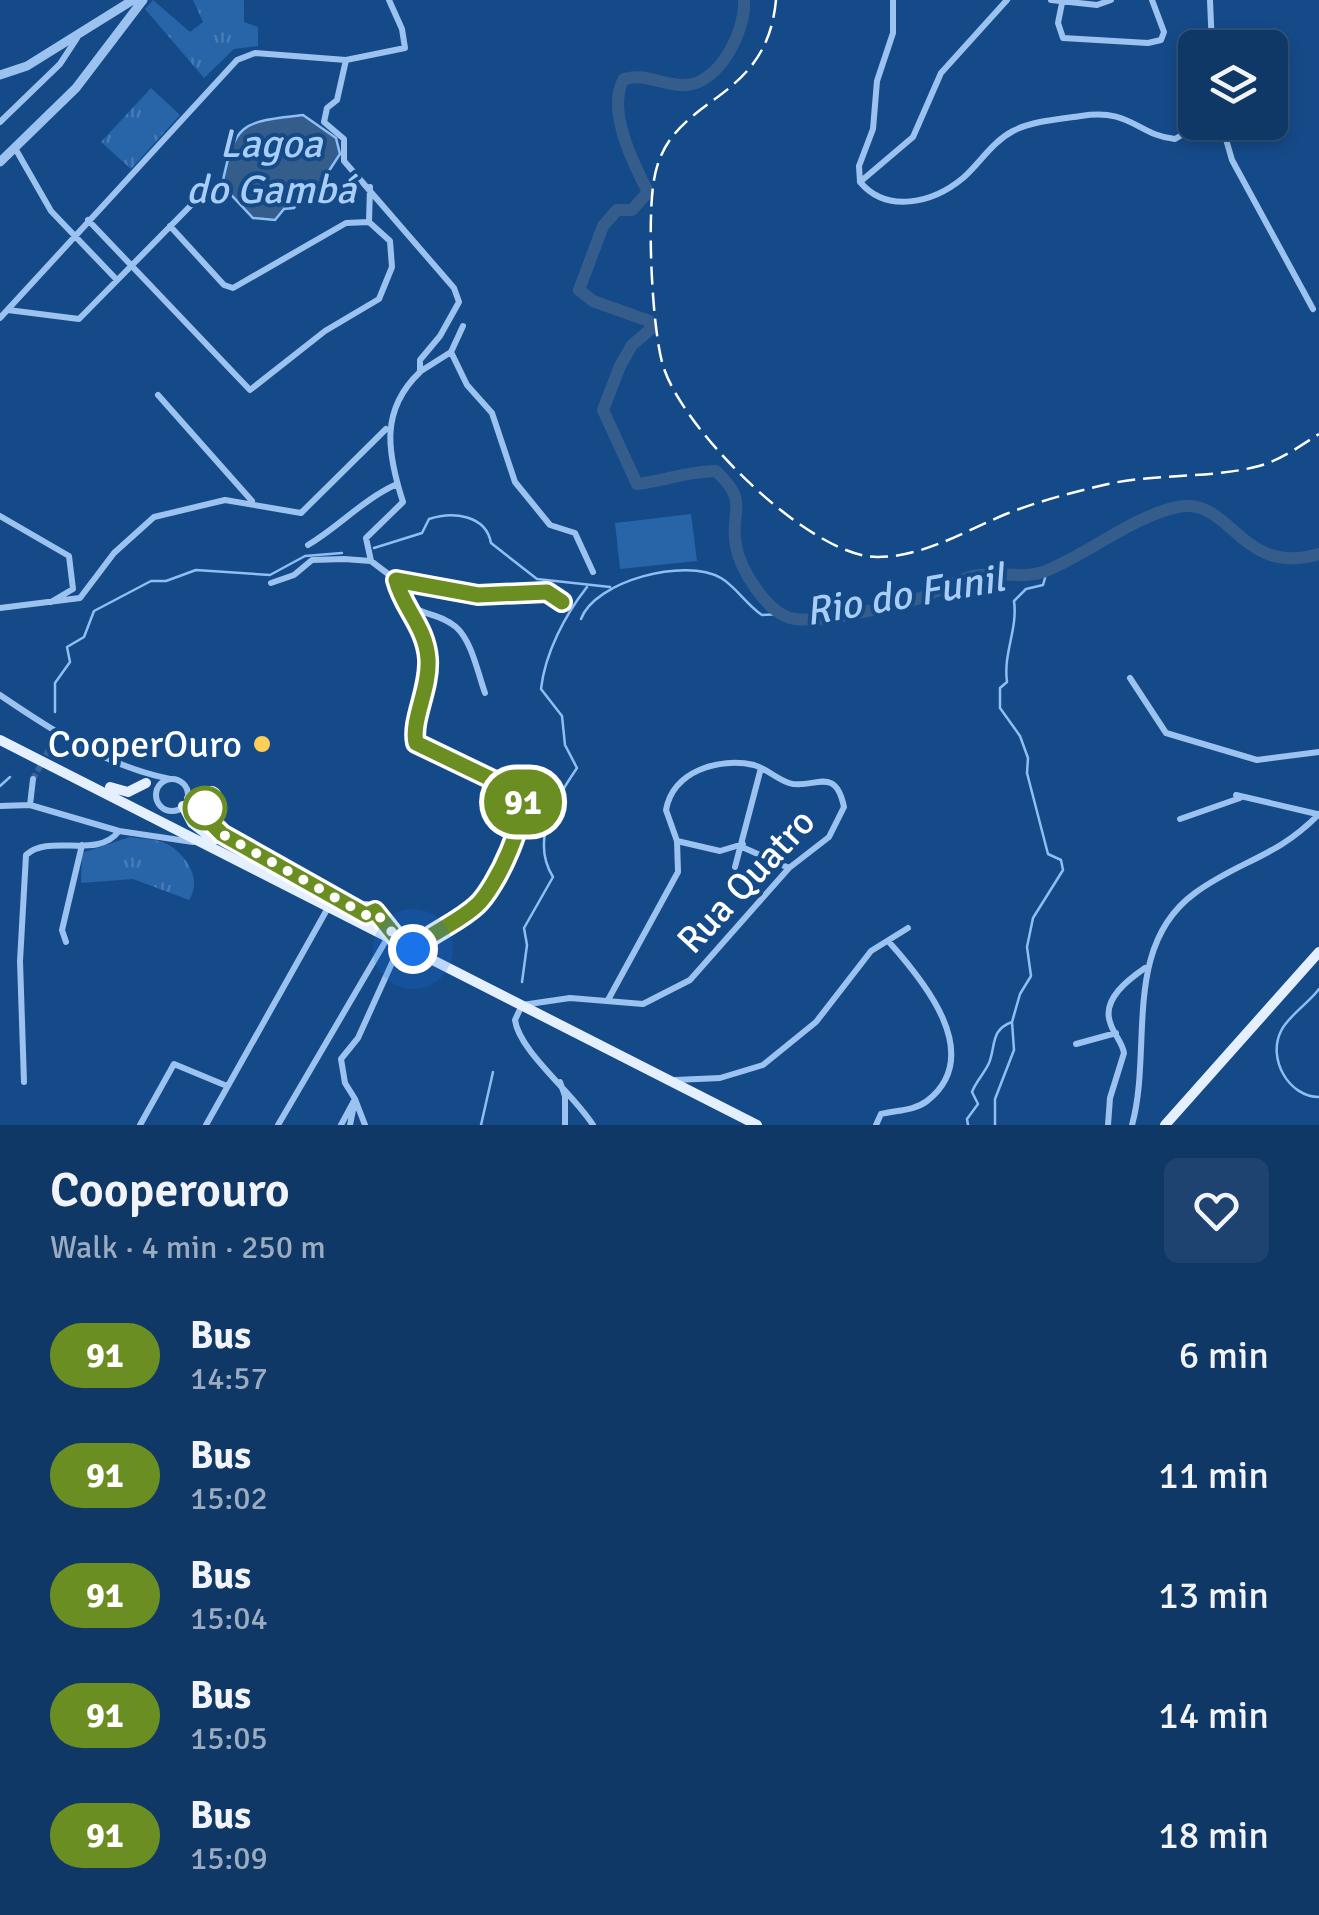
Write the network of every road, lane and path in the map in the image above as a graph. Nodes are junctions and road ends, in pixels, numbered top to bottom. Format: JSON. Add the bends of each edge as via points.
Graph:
{"nodes":[{"id":1,"x":132,"y":0,"type":"edge"},
{"id":2,"x":143,"y":0,"type":"edge"},
{"id":3,"x":389,"y":0,"type":"edge"},
{"id":4,"x":892,"y":0,"type":"edge"},
{"id":5,"x":1006,"y":0,"type":"edge"},
{"id":6,"x":1051,"y":0,"type":"edge"},
{"id":7,"x":1111,"y":0,"type":"edge"},
{"id":8,"x":1152,"y":0,"type":"edge"},
{"id":9,"x":1062,"y":3,"type":"junction"},
{"id":10,"x":1207,"y":3,"type":"edge"},
{"id":11,"x":1210,"y":30,"type":"edge"},
{"id":12,"x":76,"y":38,"type":"junction"},
{"id":13,"x":346,"y":60,"type":"junction"},
{"id":14,"x":0,"y":75,"type":"edge"},
{"id":15,"x":0,"y":122,"type":"edge"},
{"id":16,"x":1178,"y":137,"type":"edge"},
{"id":17,"x":1226,"y":140,"type":"edge"},
{"id":18,"x":15,"y":148,"type":"junction"},
{"id":19,"x":0,"y":162,"type":"edge"},
{"id":20,"x":860,"y":182,"type":"junction"},
{"id":21,"x":370,"y":186,"type":"junction"},
{"id":22,"x":207,"y":189,"type":"dead end"},
{"id":23,"x":88,"y":220,"type":"junction"},
{"id":24,"x":370,"y":222,"type":"junction"},
{"id":25,"x":170,"y":226,"type":"junction"},
{"id":26,"x":73,"y":236,"type":"junction"},
{"id":27,"x":133,"y":265,"type":"junction"},
{"id":28,"x":117,"y":280,"type":"junction"},
{"id":29,"x":1313,"y":309,"type":"dead end"},
{"id":30,"x":8,"y":310,"type":"junction"},
{"id":31,"x":0,"y":318,"type":"edge"},
{"id":32,"x":463,"y":326,"type":"dead end"},
{"id":33,"x":451,"y":352,"type":"junction"},
{"id":34,"x":420,"y":372,"type":"junction"},
{"id":35,"x":158,"y":395,"type":"dead end"},
{"id":36,"x":387,"y":428,"type":"junction"},
{"id":37,"x":397,"y":484,"type":"junction"},
{"id":38,"x":252,"y":502,"type":"junction"},
{"id":39,"x":0,"y":516,"type":"edge"},
{"id":40,"x":308,"y":545,"type":"dead end"},
{"id":41,"x":371,"y":561,"type":"junction"},
{"id":42,"x":593,"y":572,"type":"dead end"},
{"id":43,"x":396,"y":580,"type":"junction"},
{"id":44,"x":272,"y":583,"type":"dead end"},
{"id":45,"x":562,"y":602,"type":"dead end"},
{"id":46,"x":45,"y":604,"type":"junction"},
{"id":47,"x":410,"y":606,"type":"junction"},
{"id":48,"x":0,"y":608,"type":"edge"},
{"id":49,"x":1130,"y":678,"type":"dead end"},
{"id":50,"x":485,"y":693,"type":"dead end"},
{"id":51,"x":0,"y":695,"type":"edge"},
{"id":52,"x":57,"y":734,"type":"junction"},
{"id":53,"x":0,"y":740,"type":"edge"},
{"id":54,"x":50,"y":748,"type":"tunnel mouth"},
{"id":55,"x":1319,"y":752,"type":"edge"},
{"id":56,"x":760,"y":768,"type":"junction"},
{"id":57,"x":132,"y":771,"type":"junction"},
{"id":58,"x":71,"y":774,"type":"junction"},
{"id":59,"x":33,"y":779,"type":"tunnel mouth"},
{"id":60,"x":170,"y":780,"type":"junction"},
{"id":61,"x":146,"y":783,"type":"junction"},
{"id":62,"x":128,"y":792,"type":"junction"},
{"id":63,"x":156,"y":792,"type":"junction"},
{"id":64,"x":211,"y":797,"type":"dead end"},
{"id":65,"x":30,"y":805,"type":"junction"},
{"id":66,"x":0,"y":806,"type":"edge"},
{"id":67,"x":186,"y":806,"type":"junction"},
{"id":68,"x":1319,"y":814,"type":"edge"},
{"id":69,"x":206,"y":818,"type":"junction"},
{"id":70,"x":161,"y":819,"type":"junction"},
{"id":71,"x":1180,"y":819,"type":"dead end"},
{"id":72,"x":199,"y":829,"type":"junction"},
{"id":73,"x":120,"y":831,"type":"junction"},
{"id":74,"x":677,"y":841,"type":"junction"},
{"id":75,"x":209,"y":843,"type":"junction"},
{"id":76,"x":82,"y":844,"type":"junction"},
{"id":77,"x":742,"y":845,"type":"junction"},
{"id":78,"x":248,"y":863,"type":"junction"},
{"id":79,"x":735,"y":866,"type":"dead end"},
{"id":80,"x":789,"y":868,"type":"junction"},
{"id":81,"x":329,"y":906,"type":"junction"},
{"id":82,"x":368,"y":910,"type":"joint"},
{"id":83,"x":908,"y":928,"type":"dead end"},
{"id":84,"x":396,"y":940,"type":"junction"},
{"id":85,"x":66,"y":942,"type":"dead end"},
{"id":86,"x":889,"y":942,"type":"junction"},
{"id":87,"x":413,"y":949,"type":"junction"},
{"id":88,"x":1319,"y":952,"type":"edge"},
{"id":89,"x":1146,"y":967,"type":"junction"},
{"id":90,"x":608,"y":1000,"type":"junction"},
{"id":91,"x":522,"y":1005,"type":"junction"},
{"id":92,"x":1116,"y":1032,"type":"junction"},
{"id":93,"x":1076,"y":1044,"type":"dead end"},
{"id":94,"x":558,"y":1079,"type":"junction"},
{"id":95,"x":669,"y":1080,"type":"junction"},
{"id":96,"x":24,"y":1082,"type":"dead end"},
{"id":97,"x":227,"y":1086,"type":"junction"},
{"id":98,"x":355,"y":1099,"type":"junction"},
{"id":99,"x":140,"y":1125,"type":"edge"},
{"id":100,"x":206,"y":1125,"type":"edge"},
{"id":101,"x":278,"y":1125,"type":"edge"},
{"id":102,"x":341,"y":1125,"type":"edge"},
{"id":103,"x":350,"y":1125,"type":"edge"},
{"id":104,"x":365,"y":1125,"type":"edge"},
{"id":105,"x":565,"y":1125,"type":"edge"},
{"id":106,"x":593,"y":1125,"type":"edge"},
{"id":107,"x":757,"y":1125,"type":"edge"},
{"id":108,"x":876,"y":1125,"type":"edge"},
{"id":109,"x":1108,"y":1125,"type":"edge"},
{"id":110,"x":1132,"y":1125,"type":"edge"},
{"id":111,"x":1165,"y":1125,"type":"edge"}],
"edges":[{"from":1,"to":12,"type":"street"},
{"from":2,"to":18,"type":"street","via":[[76,88]]},
{"from":3,"to":13,"type":"street","via":[[405,48]]},
{"from":4,"to":20,"type":"street","via":[[893,33],[877,81],[874,129],[859,166]]},
{"from":5,"to":20,"type":"street","via":[[934,83],[913,138]]},
{"from":6,"to":9,"type":"street"},
{"from":7,"to":9,"type":"street"},
{"from":8,"to":9,"type":"street","via":[[1164,32],[1162,40],[1148,42],[1063,38]]},
{"from":10,"to":11,"type":"street"},
{"from":12,"to":14,"type":"street"},
{"from":12,"to":15,"type":"street","via":[[60,64]]},
{"from":13,"to":21,"type":"street","via":[[338,100],[324,122],[344,139],[344,162]]},
{"from":13,"to":23,"type":"street","via":[[245,54]]},
{"from":16,"to":20,"type":"street","via":[[1113,115],[1081,116],[1022,127],[957,182],[906,203],[883,201]]},
{"from":17,"to":29,"type":"street"},
{"from":18,"to":19,"type":"street"},
{"from":18,"to":26,"type":"street"},
{"from":21,"to":24,"type":"street"},
{"from":21,"to":34,"type":"street","via":[[458,295],[456,310],[420,360]]},
{"from":22,"to":25,"type":"street"},
{"from":23,"to":26,"type":"street"},
{"from":23,"to":27,"type":"street"},
{"from":24,"to":25,"type":"street","via":[[335,228],[233,288]]},
{"from":24,"to":27,"type":"street","via":[[394,254],[379,299],[324,331],[250,390]]},
{"from":25,"to":27,"type":"street"},
{"from":26,"to":28,"type":"street"},
{"from":26,"to":30,"type":"street"},
{"from":27,"to":28,"type":"street"},
{"from":28,"to":30,"type":"street","via":[[79,319]]},
{"from":30,"to":31,"type":"street"},
{"from":32,"to":33,"type":"street"},
{"from":33,"to":34,"type":"street"},
{"from":33,"to":42,"type":"street","via":[[467,385],[492,413],[515,482],[550,525],[575,532]]},
{"from":34,"to":36,"type":"street","via":[[400,391]]},
{"from":35,"to":38,"type":"street"},
{"from":36,"to":37,"type":"street"},
{"from":36,"to":38,"type":"street","via":[[302,514]]},
{"from":37,"to":40,"type":"street","via":[[367,498],[336,530]]},
{"from":37,"to":41,"type":"street","via":[[403,502],[366,538]]},
{"from":38,"to":46,"type":"street","via":[[225,500],[154,517],[114,553],[80,598]]},
{"from":39,"to":46,"type":"street","via":[[69,556],[73,589]]},
{"from":41,"to":43,"type":"street"},
{"from":41,"to":44,"type":"street","via":[[312,560]]},
{"from":43,"to":45,"type":"street","via":[[478,595],[547,592]]},
{"from":43,"to":47,"type":"street"},
{"from":46,"to":48,"type":"street"},
{"from":47,"to":50,"type":"street","via":[[458,629]]},
{"from":47,"to":87,"type":"street","via":[[428,665],[416,743],[518,792],[523,801],[518,828],[488,892]]},
{"from":49,"to":55,"type":"street","via":[[1166,733],[1256,760]]},
{"from":51,"to":52,"type":"street"},
{"from":52,"to":54,"type":"street"},
{"from":52,"to":57,"type":"street"},
{"from":53,"to":58,"type":"main road"},
{"from":56,"to":74,"type":"street","via":[[708,766],[688,775],[666,810]]},
{"from":56,"to":77,"type":"street"},
{"from":56,"to":80,"type":"street","name":"Rua Quatro","via":[[791,784],[826,781],[844,804],[828,837]]},
{"from":57,"to":60,"type":"street"},
{"from":57,"to":61,"type":"street"},
{"from":57,"to":62,"type":"street"},
{"from":58,"to":62,"type":"main road"},
{"from":58,"to":70,"type":"main road"},
{"from":59,"to":65,"type":"street"},
{"from":60,"to":63,"type":"street"},
{"from":60,"to":67,"type":"street","via":[[185,786]]},
{"from":61,"to":62,"type":"main road"},
{"from":61,"to":63,"type":"street"},
{"from":63,"to":67,"type":"street","via":[[163,808]]},
{"from":64,"to":69,"type":"street"},
{"from":65,"to":66,"type":"street"},
{"from":65,"to":73,"type":"street"},
{"from":67,"to":69,"type":"street"},
{"from":67,"to":69,"type":"street"},
{"from":67,"to":72,"type":"main road"},
{"from":68,"to":71,"type":"street","via":[[1239,796]]},
{"from":68,"to":89,"type":"street","via":[[1273,854],[1186,900]]},
{"from":69,"to":82,"type":"street","via":[[222,834]]},
{"from":70,"to":72,"type":"main road"},
{"from":70,"to":75,"type":"main road"},
{"from":72,"to":78,"type":"main road"},
{"from":73,"to":75,"type":"street"},
{"from":73,"to":76,"type":"street","via":[[100,844]]},
{"from":74,"to":77,"type":"street","via":[[720,851]]},
{"from":74,"to":90,"type":"street","via":[[675,880]]},
{"from":75,"to":78,"type":"main road"},
{"from":76,"to":85,"type":"street","via":[[62,930]]},
{"from":76,"to":96,"type":"street","via":[[26,855],[20,961]]},
{"from":77,"to":79,"type":"street"},
{"from":77,"to":80,"type":"street"},
{"from":78,"to":81,"type":"main road"},
{"from":80,"to":90,"type":"street","name":"Rua Quatro","via":[[696,976],[643,1004]]},
{"from":81,"to":84,"type":"main road"},
{"from":81,"to":97,"type":"street"},
{"from":82,"to":84,"type":"main road"},
{"from":83,"to":86,"type":"street"},
{"from":84,"to":87,"type":"main road"},
{"from":84,"to":98,"type":"street","via":[[362,1029],[342,1059],[344,1083]]},
{"from":84,"to":101,"type":"street"},
{"from":86,"to":95,"type":"street","via":[[872,950],[816,1022],[764,1065],[720,1078]]},
{"from":86,"to":108,"type":"street","via":[[945,1017],[950,1050],[930,1097],[881,1114]]},
{"from":87,"to":91,"type":"main road"},
{"from":88,"to":111,"type":"main road"},
{"from":89,"to":92,"type":"street","via":[[1113,998],[1108,1016]]},
{"from":89,"to":110,"type":"street"},
{"from":90,"to":91,"type":"street","name":"Rua Quatro"},
{"from":91,"to":94,"type":"street","via":[[514,1020],[523,1045]]},
{"from":91,"to":95,"type":"main road"},
{"from":92,"to":93,"type":"street"},
{"from":92,"to":109,"type":"street","via":[[1124,1058]]},
{"from":94,"to":105,"type":"street"},
{"from":94,"to":106,"type":"street"},
{"from":95,"to":107,"type":"main road"},
{"from":97,"to":99,"type":"street","via":[[174,1064]]},
{"from":97,"to":100,"type":"street"},
{"from":98,"to":102,"type":"street"},
{"from":98,"to":103,"type":"street"},
{"from":98,"to":104,"type":"street"}]}
